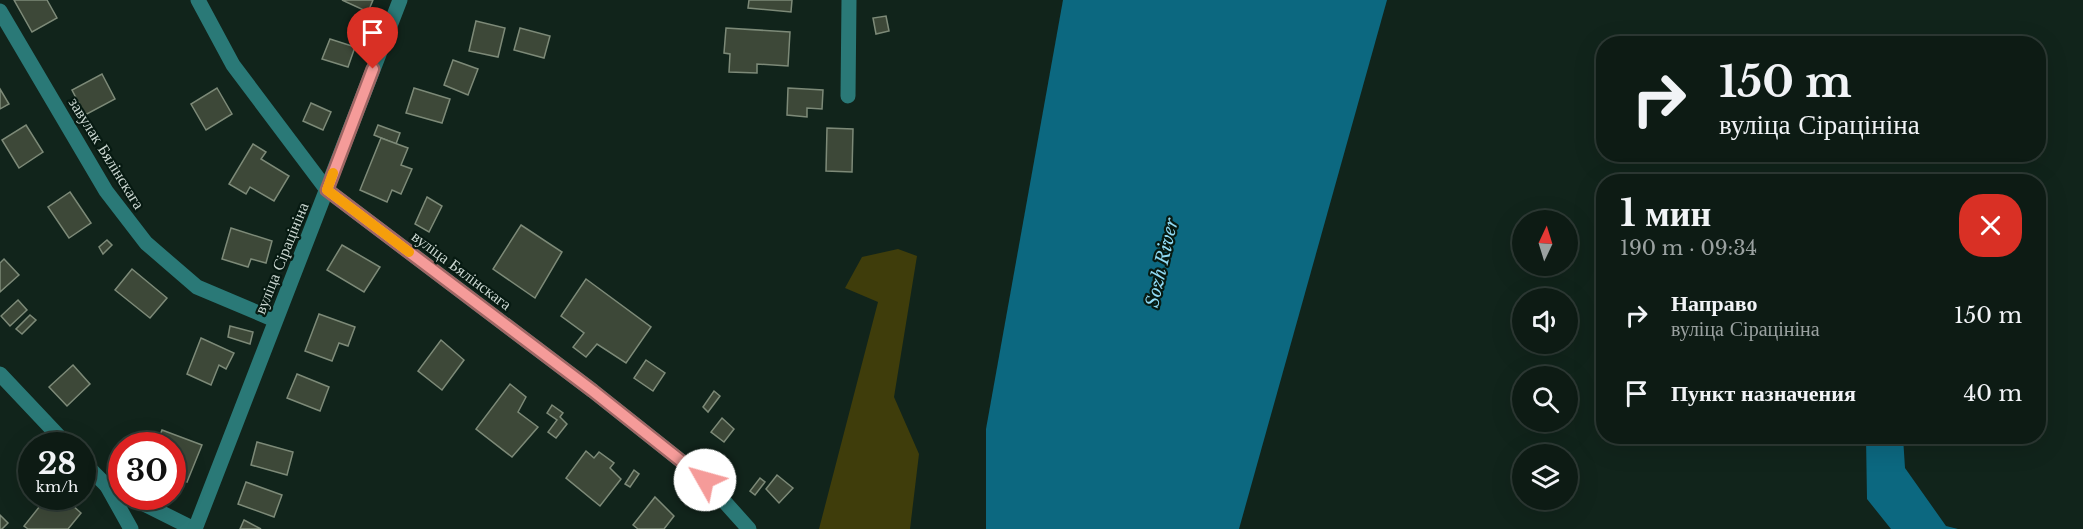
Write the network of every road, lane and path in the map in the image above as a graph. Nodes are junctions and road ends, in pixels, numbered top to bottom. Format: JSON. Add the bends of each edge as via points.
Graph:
{"nodes":[{"id":1,"x":198,"y":0,"type":"edge"},
{"id":2,"x":400,"y":0,"type":"edge"},
{"id":3,"x":849,"y":0,"type":"edge"},
{"id":4,"x":0,"y":11,"type":"edge"},
{"id":5,"x":848,"y":96,"type":"dead end"},
{"id":6,"x":327,"y":190,"type":"junction"},
{"id":7,"x":275,"y":320,"type":"junction"},
{"id":8,"x":0,"y":374,"type":"edge"},
{"id":9,"x":55,"y":432,"type":"edge"},
{"id":10,"x":96,"y":475,"type":"edge"},
{"id":11,"x":107,"y":486,"type":"joint"},
{"id":12,"x":156,"y":510,"type":"edge"},
{"id":13,"x":131,"y":529,"type":"edge"},
{"id":14,"x":195,"y":529,"type":"edge"},
{"id":15,"x":749,"y":529,"type":"edge"}],
"edges":[{"from":1,"to":6,"type":"street","name":"вуліца Бялінскага","via":[[233,65]]},
{"from":2,"to":6,"type":"street","name":"вуліца Сірацініна"},
{"from":3,"to":5,"type":"street"},
{"from":4,"to":7,"type":"street","name":"завулак Бялінскага","via":[[106,191],[146,243],[197,287]]},
{"from":6,"to":7,"type":"street","name":"вуліца Сірацініна"},
{"from":6,"to":15,"type":"street","name":"вуліца Бялінскага","via":[[705,480]]},
{"from":7,"to":14,"type":"street","name":"вуліца Сірацініна"},
{"from":8,"to":9,"type":"street"},
{"from":10,"to":11,"type":"street"},
{"from":11,"to":13,"type":"street"},
{"from":12,"to":14,"type":"street"}]}
